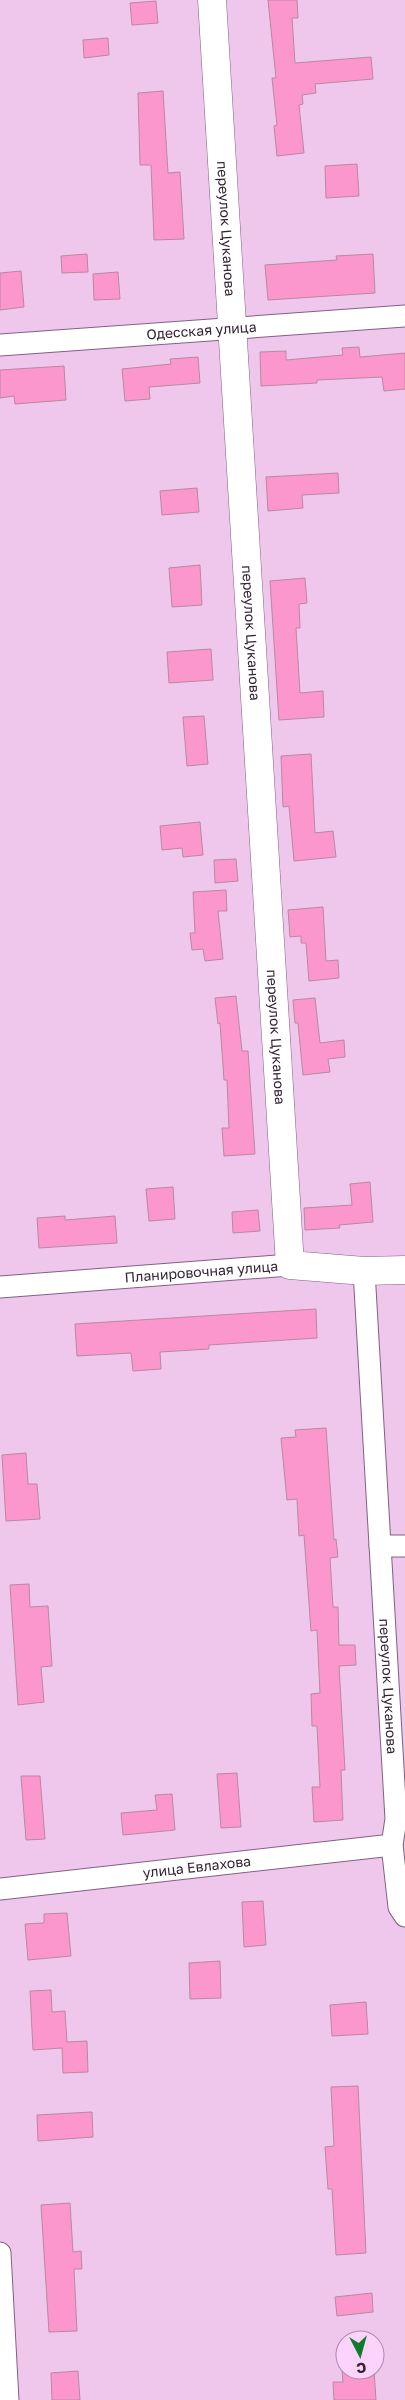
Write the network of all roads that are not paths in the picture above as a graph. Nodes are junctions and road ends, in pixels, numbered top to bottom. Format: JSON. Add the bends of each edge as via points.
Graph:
{"nodes":[{"id":1,"x":212,"y":0,"type":"edge"},
{"id":2,"x":405,"y":316,"type":"edge"},
{"id":3,"x":232,"y":328,"type":"junction"},
{"id":4,"x":0,"y":345,"type":"edge"},
{"id":5,"x":290,"y":1265,"type":"junction"},
{"id":6,"x":364,"y":1270,"type":"junction"},
{"id":7,"x":405,"y":1270,"type":"edge"},
{"id":8,"x":0,"y":1287,"type":"edge"},
{"id":9,"x":380,"y":1546,"type":"junction"},
{"id":10,"x":405,"y":1546,"type":"edge"},
{"id":11,"x":400,"y":1819,"type":"edge"},
{"id":12,"x":392,"y":1845,"type":"junction"},
{"id":13,"x":0,"y":1889,"type":"edge"},
{"id":14,"x":405,"y":1916,"type":"edge"},
{"id":15,"x":0,"y":2253,"type":"edge"},
{"id":16,"x":8,"y":2400,"type":"edge"}],
"edges":[{"from":1,"to":3,"type":"main road","name":"переулок Цуканова"},
{"from":2,"to":3,"type":"street","name":"Одесская улица"},
{"from":3,"to":4,"type":"street","name":"Одесская улица"},
{"from":3,"to":5,"type":"main road","name":"переулок Цуканова"},
{"from":5,"to":6,"type":"main road","name":"Планировочная улица"},
{"from":5,"to":8,"type":"street","name":"Планировочная улица"},
{"from":6,"to":7,"type":"main road","name":"Планировочная улица"},
{"from":6,"to":9,"type":"street","name":"переулок Цуканова"},
{"from":9,"to":10,"type":"street"},
{"from":9,"to":11,"type":"street","name":"переулок Цуканова"},
{"from":11,"to":12,"type":"street","name":"переулок Цуканова"},
{"from":12,"to":13,"type":"street","name":"улица Евлахова"},
{"from":12,"to":14,"type":"street","name":"переулок Цуканова","via":[[399,1907]]},
{"from":15,"to":16,"type":"street"}]}
